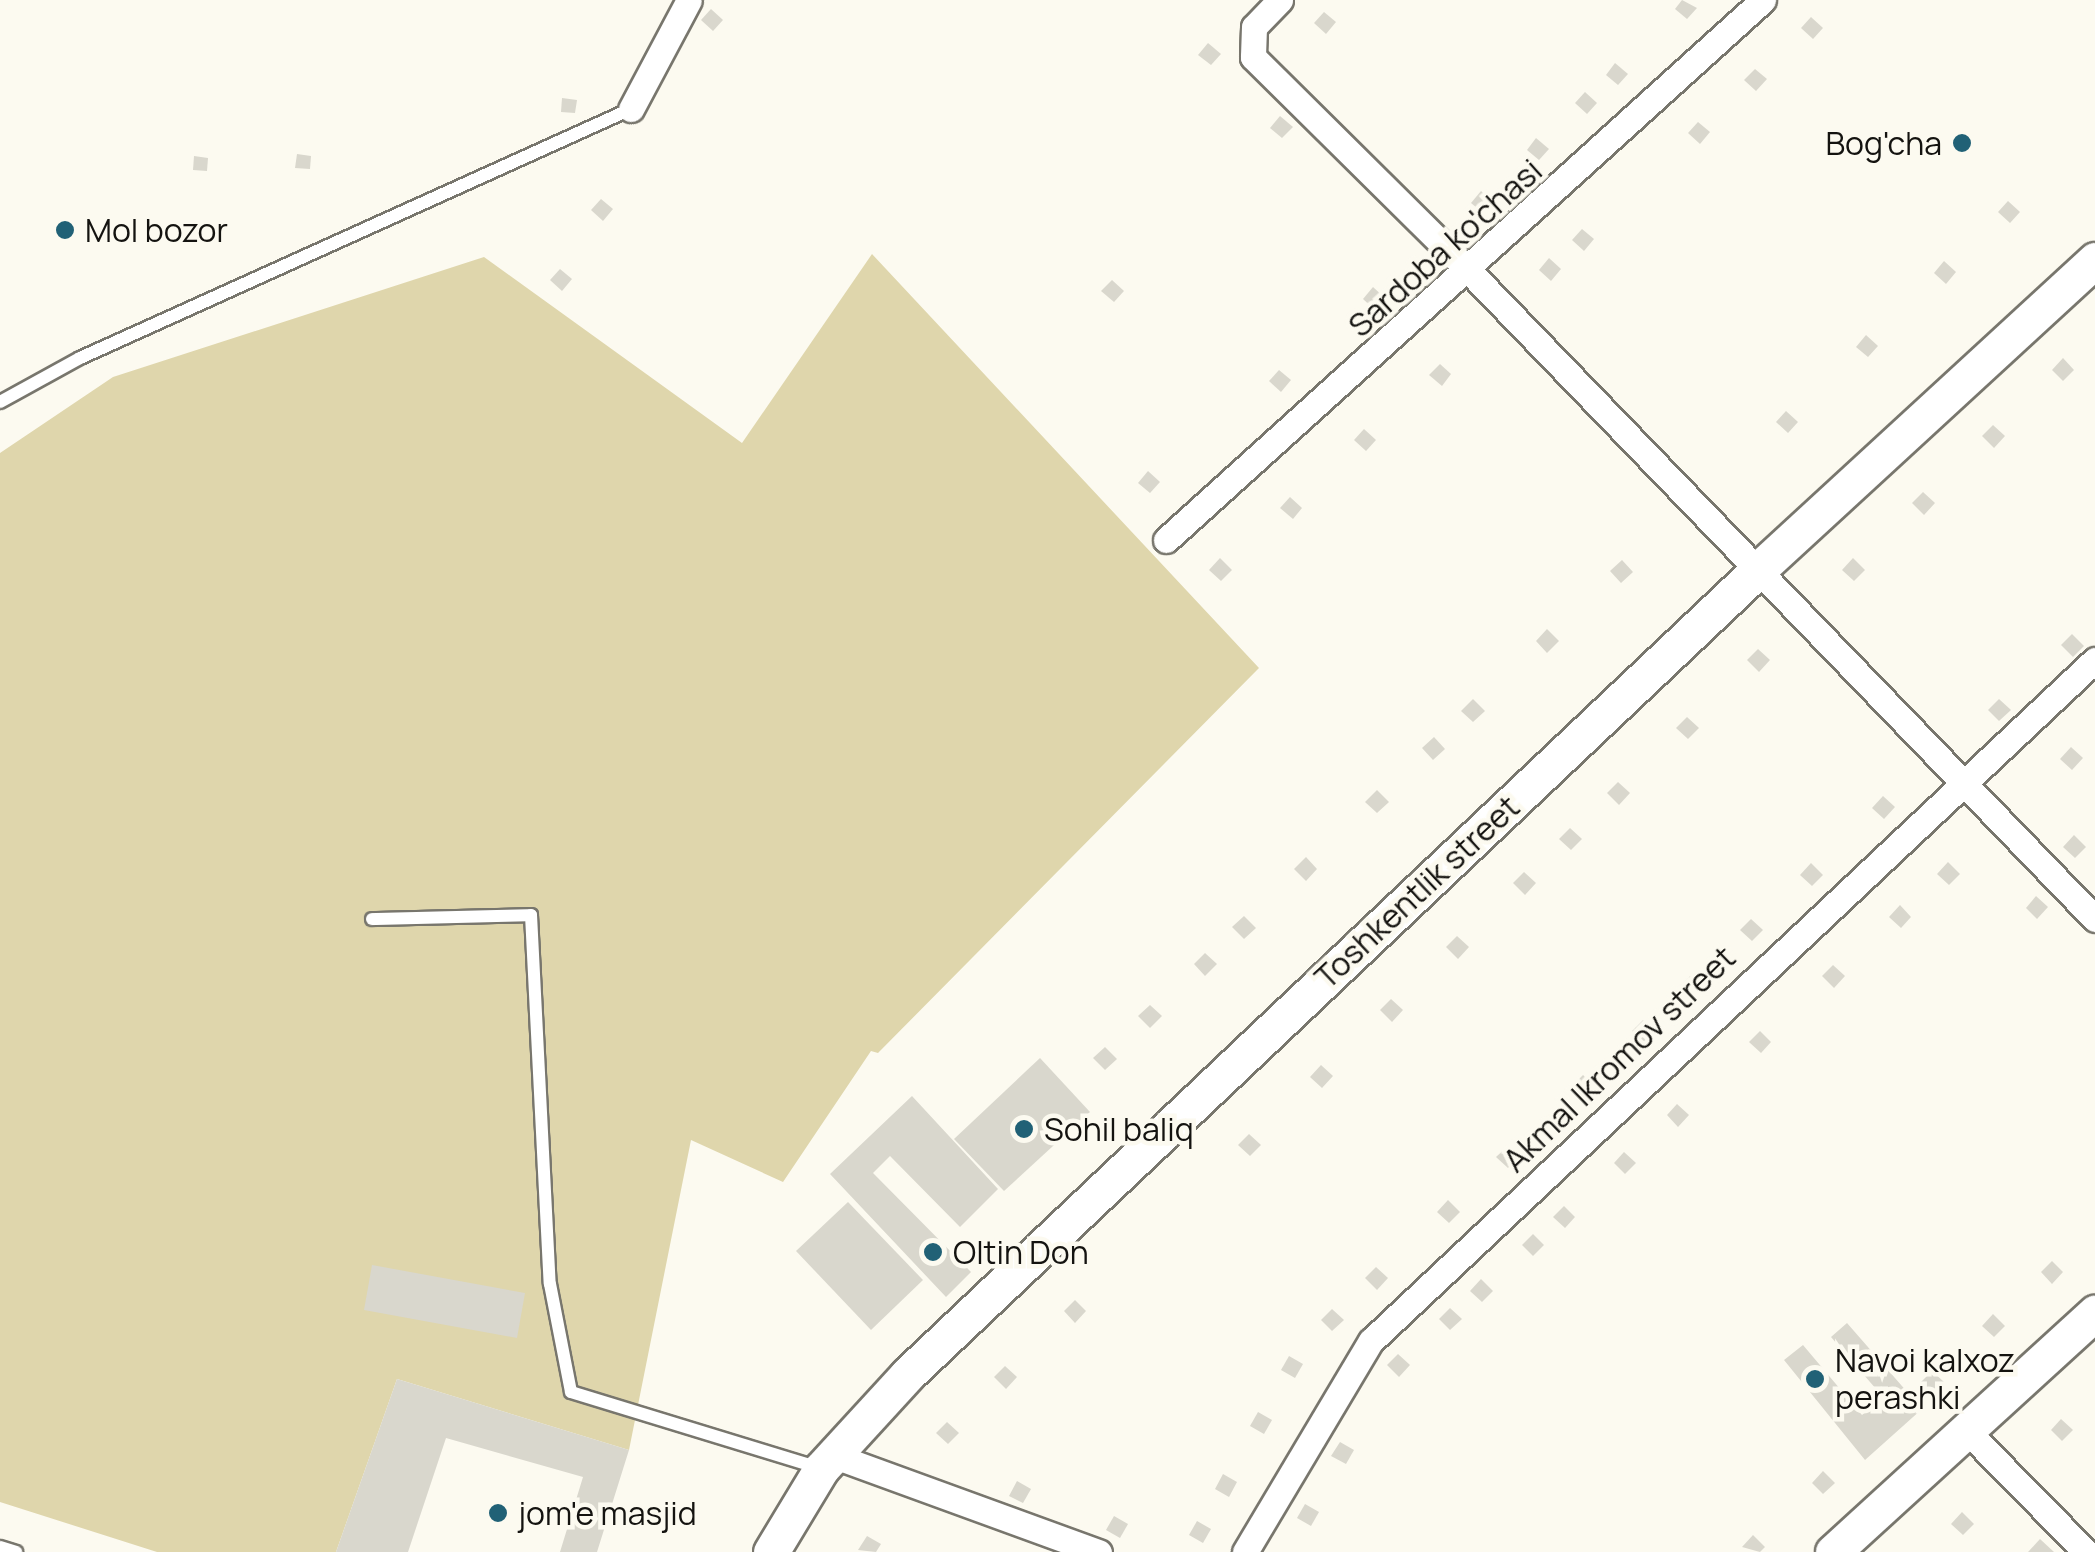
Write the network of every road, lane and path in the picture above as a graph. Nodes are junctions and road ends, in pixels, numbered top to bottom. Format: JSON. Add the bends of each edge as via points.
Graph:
{"nodes":[{"id":1,"x":689,"y":0,"type":"edge"},
{"id":2,"x":1763,"y":0,"type":"edge"},
{"id":3,"x":1275,"y":5,"type":"edge"},
{"id":4,"x":631,"y":108,"type":"joint"},
{"id":5,"x":2095,"y":260,"type":"edge"},
{"id":6,"x":1470,"y":271,"type":"junction"},
{"id":7,"x":0,"y":402,"type":"edge"},
{"id":8,"x":1166,"y":540,"type":"dead end"},
{"id":9,"x":1758,"y":570,"type":"junction"},
{"id":10,"x":2095,"y":660,"type":"edge"},
{"id":11,"x":1960,"y":780,"type":"junction"},
{"id":12,"x":372,"y":919,"type":"dead end"},
{"id":13,"x":2095,"y":919,"type":"edge"},
{"id":14,"x":2095,"y":1313,"type":"edge"},
{"id":15,"x":1967,"y":1430,"type":"junction"},
{"id":16,"x":827,"y":1462,"type":"junction"},
{"id":17,"x":0,"y":1547,"type":"edge"},
{"id":18,"x":16,"y":1552,"type":"edge"},
{"id":19,"x":771,"y":1552,"type":"edge"},
{"id":20,"x":1099,"y":1552,"type":"edge"},
{"id":21,"x":1245,"y":1552,"type":"edge"},
{"id":22,"x":1832,"y":1552,"type":"edge"},
{"id":23,"x":2086,"y":1552,"type":"edge"}],
"edges":[{"from":1,"to":4,"type":"street"},
{"from":2,"to":6,"type":"street","name":"Sardoba ko'chasi"},
{"from":3,"to":6,"type":"street","via":[[1254,28],[1253,57]]},
{"from":4,"to":7,"type":"lane","via":[[80,358]]},
{"from":5,"to":9,"type":"main road","name":"Toshkentlik street"},
{"from":6,"to":8,"type":"street","name":"Sardoba ko'chasi"},
{"from":6,"to":9,"type":"street"},
{"from":9,"to":11,"type":"street"},
{"from":9,"to":16,"type":"main road","name":"Toshkentlik street","via":[[922,1362]]},
{"from":10,"to":11,"type":"street","name":"Akmal Ikromov street"},
{"from":11,"to":13,"type":"street"},
{"from":11,"to":21,"type":"street","name":"Akmal Ikromov street","via":[[1370,1340]]},
{"from":12,"to":16,"type":"lane","via":[[531,915],[550,1284],[571,1392]]},
{"from":14,"to":15,"type":"main road"},
{"from":15,"to":22,"type":"main road"},
{"from":15,"to":23,"type":"street"},
{"from":16,"to":19,"type":"main road","name":"Toshkentlik street"},
{"from":16,"to":20,"type":"street"},
{"from":17,"to":18,"type":"lane"}]}
